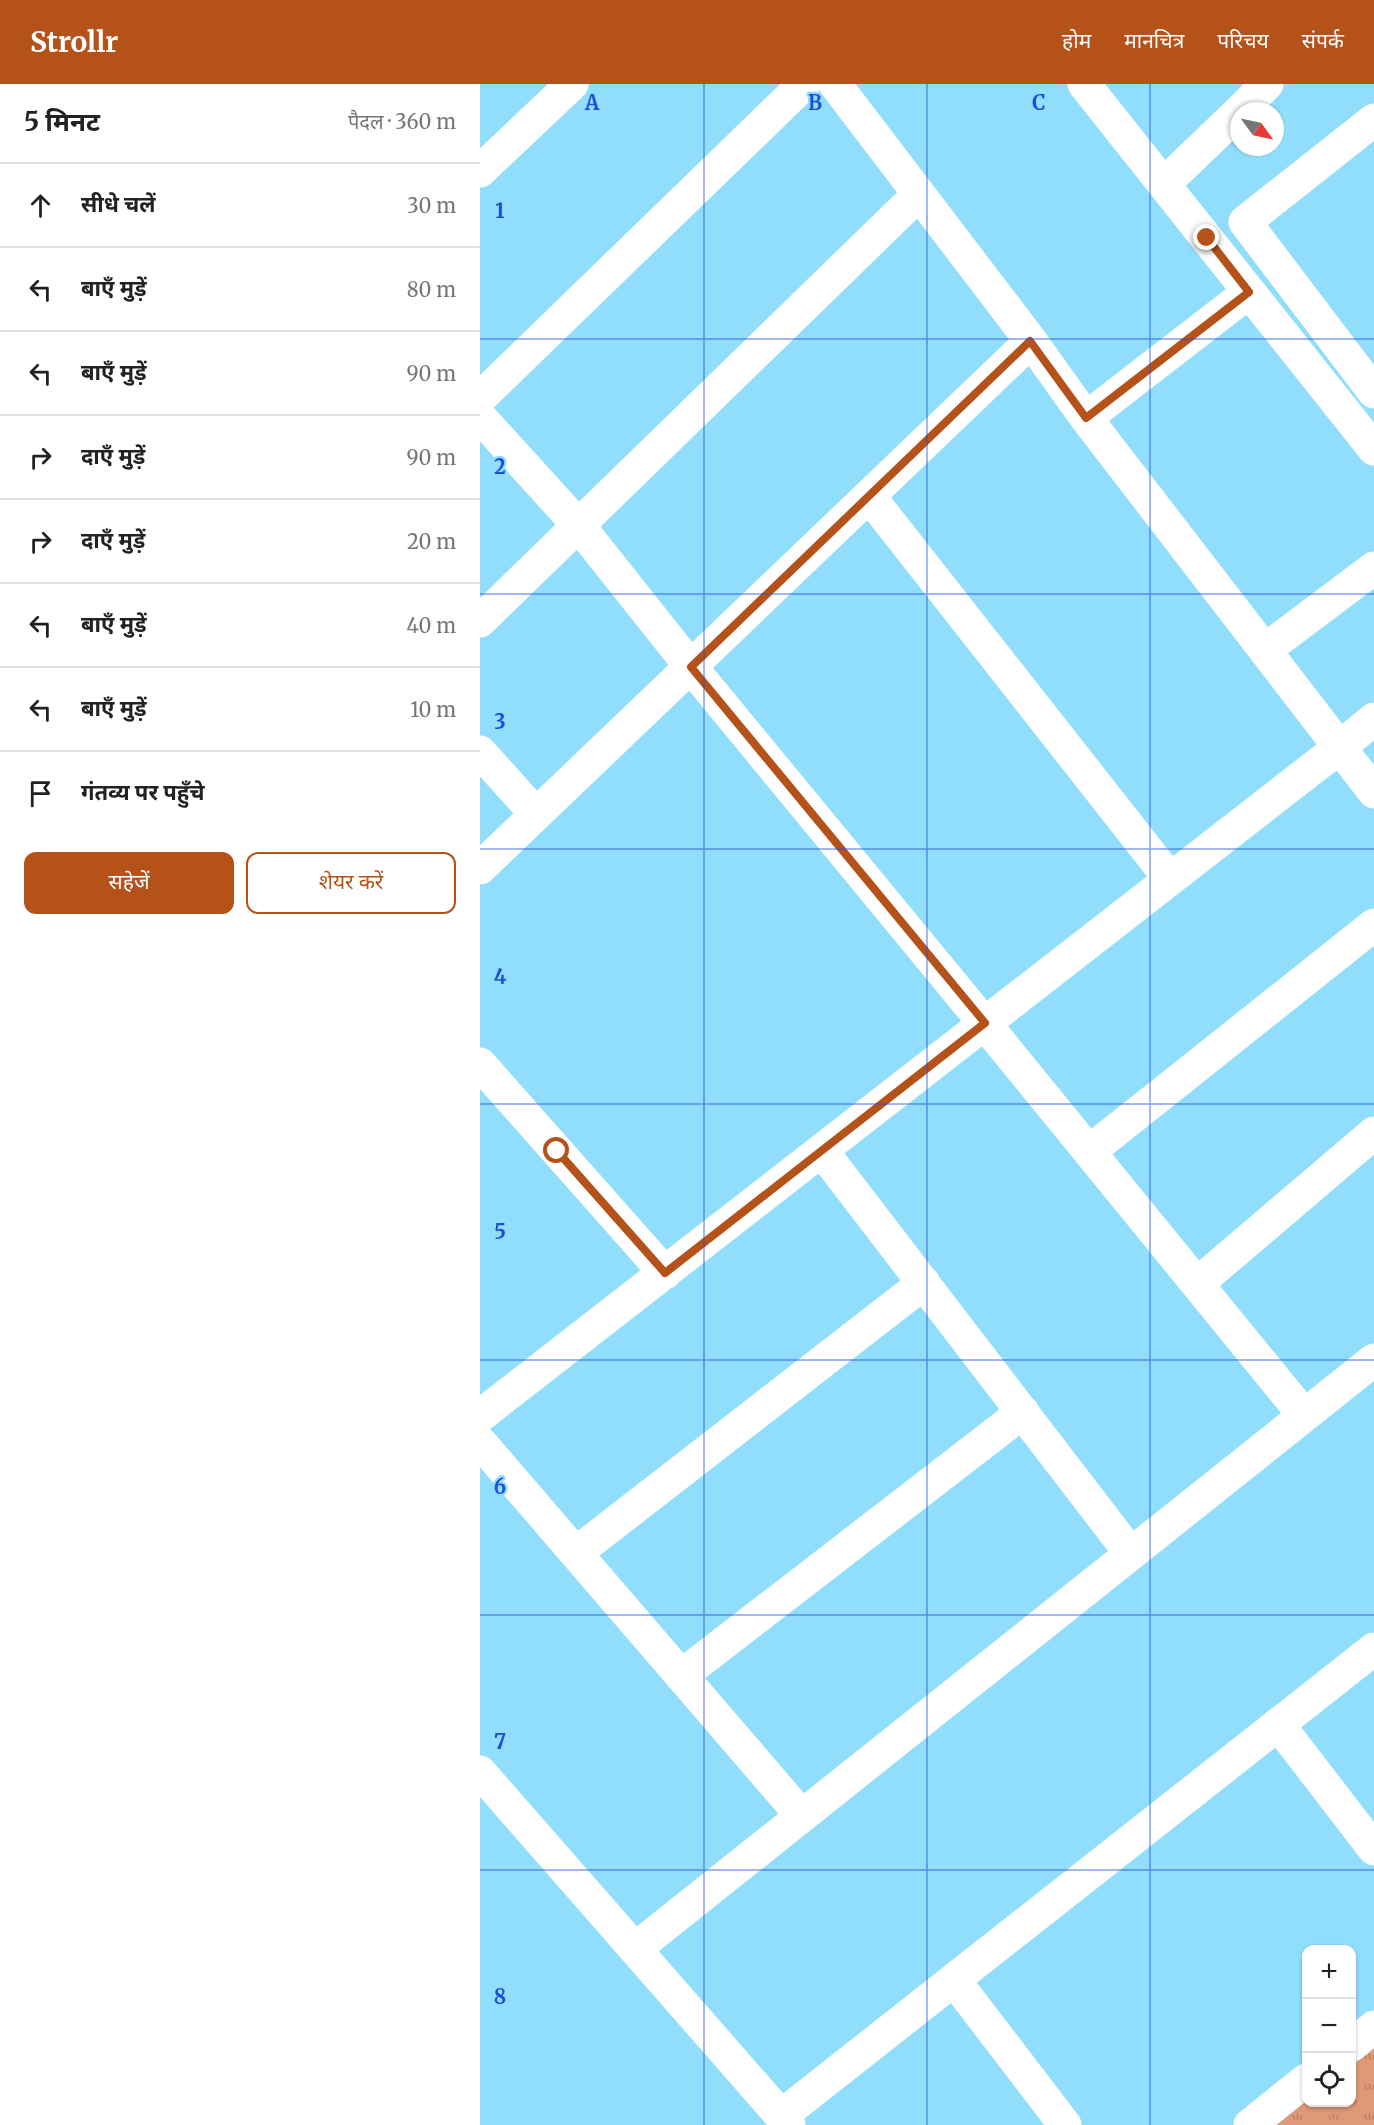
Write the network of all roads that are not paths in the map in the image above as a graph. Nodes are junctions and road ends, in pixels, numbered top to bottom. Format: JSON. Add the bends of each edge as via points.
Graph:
{"nodes":[{"id":1,"x":572,"y":84,"type":"edge"},
{"id":2,"x":804,"y":84,"type":"edge"},
{"id":3,"x":835,"y":84,"type":"edge"},
{"id":4,"x":1084,"y":84,"type":"edge"},
{"id":5,"x":1267,"y":84,"type":"edge"},
{"id":6,"x":1248,"y":102,"type":"edge"},
{"id":7,"x":1230,"y":120,"type":"edge"},
{"id":8,"x":1374,"y":120,"type":"edge"},
{"id":9,"x":480,"y":171,"type":"edge"},
{"id":10,"x":1164,"y":184,"type":"junction"},
{"id":11,"x":919,"y":194,"type":"junction"},
{"id":12,"x":1249,"y":292,"type":"junction"},
{"id":13,"x":1030,"y":341,"type":"junction"},
{"id":14,"x":1374,"y":392,"type":"edge"},
{"id":15,"x":480,"y":398,"type":"edge"},
{"id":16,"x":480,"y":417,"type":"edge"},
{"id":17,"x":1086,"y":418,"type":"junction"},
{"id":18,"x":1374,"y":449,"type":"edge"},
{"id":19,"x":869,"y":496,"type":"junction"},
{"id":20,"x":579,"y":526,"type":"junction"},
{"id":21,"x":1374,"y":568,"type":"edge"},
{"id":22,"x":480,"y":621,"type":"edge"},
{"id":23,"x":1265,"y":650,"type":"junction"},
{"id":24,"x":691,"y":667,"type":"junction"},
{"id":25,"x":1374,"y":719,"type":"edge"},
{"id":26,"x":1340,"y":747,"type":"junction"},
{"id":27,"x":480,"y":752,"type":"edge"},
{"id":28,"x":1374,"y":792,"type":"edge"},
{"id":29,"x":536,"y":814,"type":"junction"},
{"id":30,"x":480,"y":868,"type":"edge"},
{"id":31,"x":1170,"y":879,"type":"junction"},
{"id":32,"x":1374,"y":925,"type":"edge"},
{"id":33,"x":985,"y":1023,"type":"junction"},
{"id":34,"x":480,"y":1064,"type":"edge"},
{"id":35,"x":1374,"y":1133,"type":"edge"},
{"id":36,"x":822,"y":1150,"type":"junction"},
{"id":37,"x":1090,"y":1151,"type":"junction"},
{"id":38,"x":665,"y":1273,"type":"junction"},
{"id":39,"x":924,"y":1283,"type":"junction"},
{"id":40,"x":1197,"y":1284,"type":"junction"},
{"id":41,"x":1374,"y":1360,"type":"edge"},
{"id":42,"x":1023,"y":1412,"type":"junction"},
{"id":43,"x":1304,"y":1415,"type":"junction"},
{"id":44,"x":480,"y":1416,"type":"edge"},
{"id":45,"x":480,"y":1442,"type":"edge"},
{"id":46,"x":576,"y":1553,"type":"junction"},
{"id":47,"x":1131,"y":1554,"type":"junction"},
{"id":48,"x":1374,"y":1649,"type":"edge"},
{"id":49,"x":681,"y":1676,"type":"junction"},
{"id":50,"x":1278,"y":1724,"type":"junction"},
{"id":51,"x":480,"y":1772,"type":"edge"},
{"id":52,"x":802,"y":1816,"type":"junction"},
{"id":53,"x":1374,"y":1849,"type":"edge"},
{"id":54,"x":635,"y":1949,"type":"junction"},
{"id":55,"x":954,"y":1980,"type":"junction"},
{"id":56,"x":1374,"y":2027,"type":"edge"},
{"id":57,"x":1356,"y":2042,"type":"edge"},
{"id":58,"x":1302,"y":2083,"type":"edge"},
{"id":59,"x":780,"y":2122,"type":"edge"},
{"id":60,"x":1065,"y":2125,"type":"edge"},
{"id":61,"x":1250,"y":2125,"type":"edge"}],
"edges":[{"from":1,"to":9,"type":"street"},
{"from":2,"to":15,"type":"street"},
{"from":3,"to":11,"type":"street"},
{"from":4,"to":10,"type":"street"},
{"from":5,"to":6,"type":"street"},
{"from":7,"to":10,"type":"street"},
{"from":8,"to":14,"type":"street","via":[[1245,222]]},
{"from":10,"to":12,"type":"street"},
{"from":11,"to":13,"type":"street"},
{"from":11,"to":20,"type":"street"},
{"from":12,"to":17,"type":"street"},
{"from":12,"to":18,"type":"street"},
{"from":13,"to":17,"type":"street"},
{"from":13,"to":19,"type":"street"},
{"from":16,"to":20,"type":"street"},
{"from":17,"to":23,"type":"street"},
{"from":19,"to":24,"type":"street"},
{"from":19,"to":31,"type":"street"},
{"from":20,"to":22,"type":"street"},
{"from":20,"to":24,"type":"street"},
{"from":21,"to":23,"type":"street"},
{"from":23,"to":26,"type":"street"},
{"from":24,"to":29,"type":"street"},
{"from":24,"to":33,"type":"street"},
{"from":25,"to":26,"type":"street"},
{"from":26,"to":28,"type":"street"},
{"from":26,"to":31,"type":"street"},
{"from":27,"to":29,"type":"street"},
{"from":29,"to":30,"type":"street"},
{"from":31,"to":33,"type":"street"},
{"from":32,"to":37,"type":"street"},
{"from":33,"to":36,"type":"street"},
{"from":33,"to":37,"type":"street"},
{"from":34,"to":38,"type":"street"},
{"from":35,"to":40,"type":"street"},
{"from":36,"to":38,"type":"street"},
{"from":36,"to":39,"type":"street"},
{"from":37,"to":40,"type":"street"},
{"from":38,"to":44,"type":"street"},
{"from":39,"to":42,"type":"street"},
{"from":39,"to":46,"type":"street"},
{"from":40,"to":43,"type":"street"},
{"from":41,"to":43,"type":"street"},
{"from":42,"to":47,"type":"street"},
{"from":42,"to":49,"type":"street"},
{"from":43,"to":47,"type":"street"},
{"from":45,"to":46,"type":"street"},
{"from":46,"to":49,"type":"street"},
{"from":47,"to":52,"type":"street"},
{"from":48,"to":50,"type":"street"},
{"from":49,"to":52,"type":"street"},
{"from":50,"to":53,"type":"street"},
{"from":50,"to":55,"type":"street"},
{"from":51,"to":54,"type":"street"},
{"from":52,"to":54,"type":"street"},
{"from":54,"to":59,"type":"street"},
{"from":55,"to":59,"type":"street"},
{"from":55,"to":60,"type":"street"},
{"from":56,"to":57,"type":"street"},
{"from":58,"to":61,"type":"street"}]}
